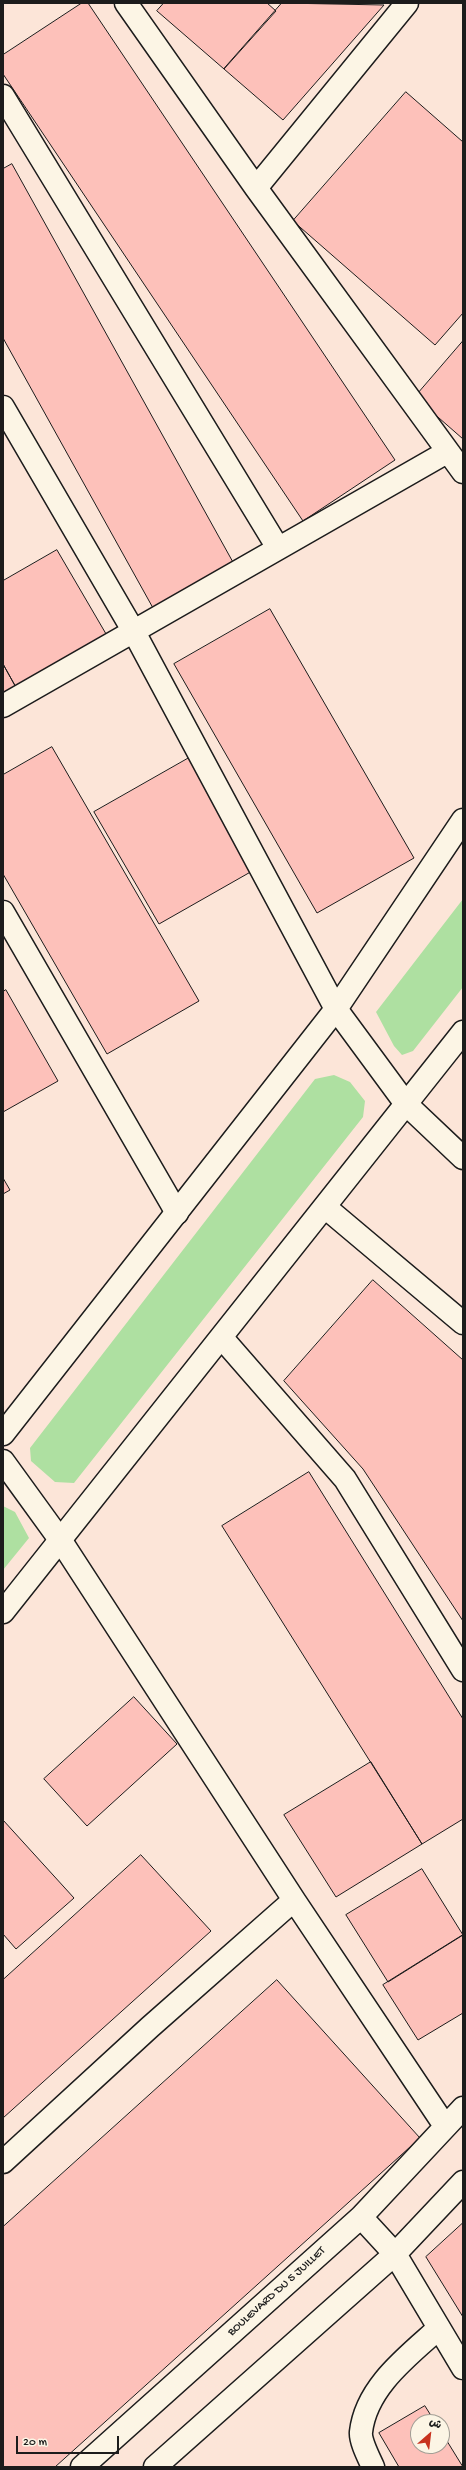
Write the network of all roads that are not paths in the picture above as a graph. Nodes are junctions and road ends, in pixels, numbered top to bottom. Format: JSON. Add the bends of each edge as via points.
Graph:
{"nodes":[{"id":1,"x":127,"y":3,"type":"edge"},
{"id":2,"x":407,"y":3,"type":"edge"},
{"id":3,"x":3,"y":96,"type":"edge"},
{"id":4,"x":256,"y":188,"type":"junction"},
{"id":5,"x":3,"y":407,"type":"edge"},
{"id":6,"x":447,"y":452,"type":"junction"},
{"id":7,"x":463,"y":472,"type":"edge"},
{"id":8,"x":278,"y":548,"type":"junction"},
{"id":9,"x":134,"y":632,"type":"junction"},
{"id":10,"x":3,"y":706,"type":"edge"},
{"id":11,"x":463,"y":820,"type":"edge"},
{"id":12,"x":3,"y":912,"type":"edge"},
{"id":13,"x":336,"y":1009,"type":"junction"},
{"id":14,"x":463,"y":1032,"type":"edge"},
{"id":15,"x":406,"y":1104,"type":"junction"},
{"id":16,"x":463,"y":1158,"type":"edge"},
{"id":17,"x":325,"y":1207,"type":"junction"},
{"id":18,"x":177,"y":1213,"type":"junction"},
{"id":19,"x":463,"y":1322,"type":"edge"},
{"id":20,"x":222,"y":1338,"type":"junction"},
{"id":21,"x":3,"y":1434,"type":"edge"},
{"id":22,"x":3,"y":1460,"type":"edge"},
{"id":23,"x":61,"y":1541,"type":"junction"},
{"id":24,"x":3,"y":1612,"type":"edge"},
{"id":25,"x":463,"y":1670,"type":"edge"},
{"id":26,"x":294,"y":1900,"type":"junction"},
{"id":27,"x":463,"y":2108,"type":"edge"},
{"id":28,"x":445,"y":2126,"type":"junction"},
{"id":29,"x":3,"y":2162,"type":"edge"},
{"id":30,"x":463,"y":2182,"type":"edge"},
{"id":31,"x":361,"y":2218,"type":"junction"},
{"id":32,"x":394,"y":2254,"type":"junction"},
{"id":33,"x":439,"y":2328,"type":"junction"},
{"id":34,"x":463,"y":2368,"type":"edge"},
{"id":35,"x":82,"y":2467,"type":"edge"},
{"id":36,"x":155,"y":2467,"type":"edge"},
{"id":37,"x":372,"y":2467,"type":"edge"}],
"edges":[{"from":1,"to":4,"type":"street"},
{"from":2,"to":4,"type":"street"},
{"from":3,"to":8,"type":"street"},
{"from":4,"to":6,"type":"street"},
{"from":5,"to":9,"type":"street"},
{"from":6,"to":7,"type":"street"},
{"from":6,"to":8,"type":"street"},
{"from":8,"to":9,"type":"street"},
{"from":9,"to":10,"type":"street"},
{"from":9,"to":13,"type":"street"},
{"from":11,"to":13,"type":"street"},
{"from":12,"to":18,"type":"street"},
{"from":13,"to":15,"type":"street"},
{"from":13,"to":18,"type":"street"},
{"from":14,"to":15,"type":"street"},
{"from":15,"to":16,"type":"street"},
{"from":15,"to":17,"type":"street"},
{"from":17,"to":19,"type":"street"},
{"from":17,"to":20,"type":"street"},
{"from":18,"to":21,"type":"street"},
{"from":20,"to":23,"type":"street"},
{"from":20,"to":25,"type":"street","via":[[345,1479]]},
{"from":22,"to":23,"type":"street"},
{"from":23,"to":24,"type":"street"},
{"from":23,"to":26,"type":"street"},
{"from":26,"to":28,"type":"street"},
{"from":26,"to":29,"type":"street"},
{"from":27,"to":28,"type":"street","name":"BOULEVARD DU 5 JUILLET"},
{"from":28,"to":31,"type":"street","name":"BOULEVARD DU 5 JUILLET"},
{"from":30,"to":32,"type":"street"},
{"from":31,"to":32,"type":"street"},
{"from":31,"to":35,"type":"street","name":"BOULEVARD DU 5 JUILLET"},
{"from":32,"to":33,"type":"street"},
{"from":32,"to":36,"type":"street"},
{"from":33,"to":34,"type":"street"},
{"from":33,"to":37,"type":"street","via":[[391,2372],[370,2404],[360,2433]]}]}
